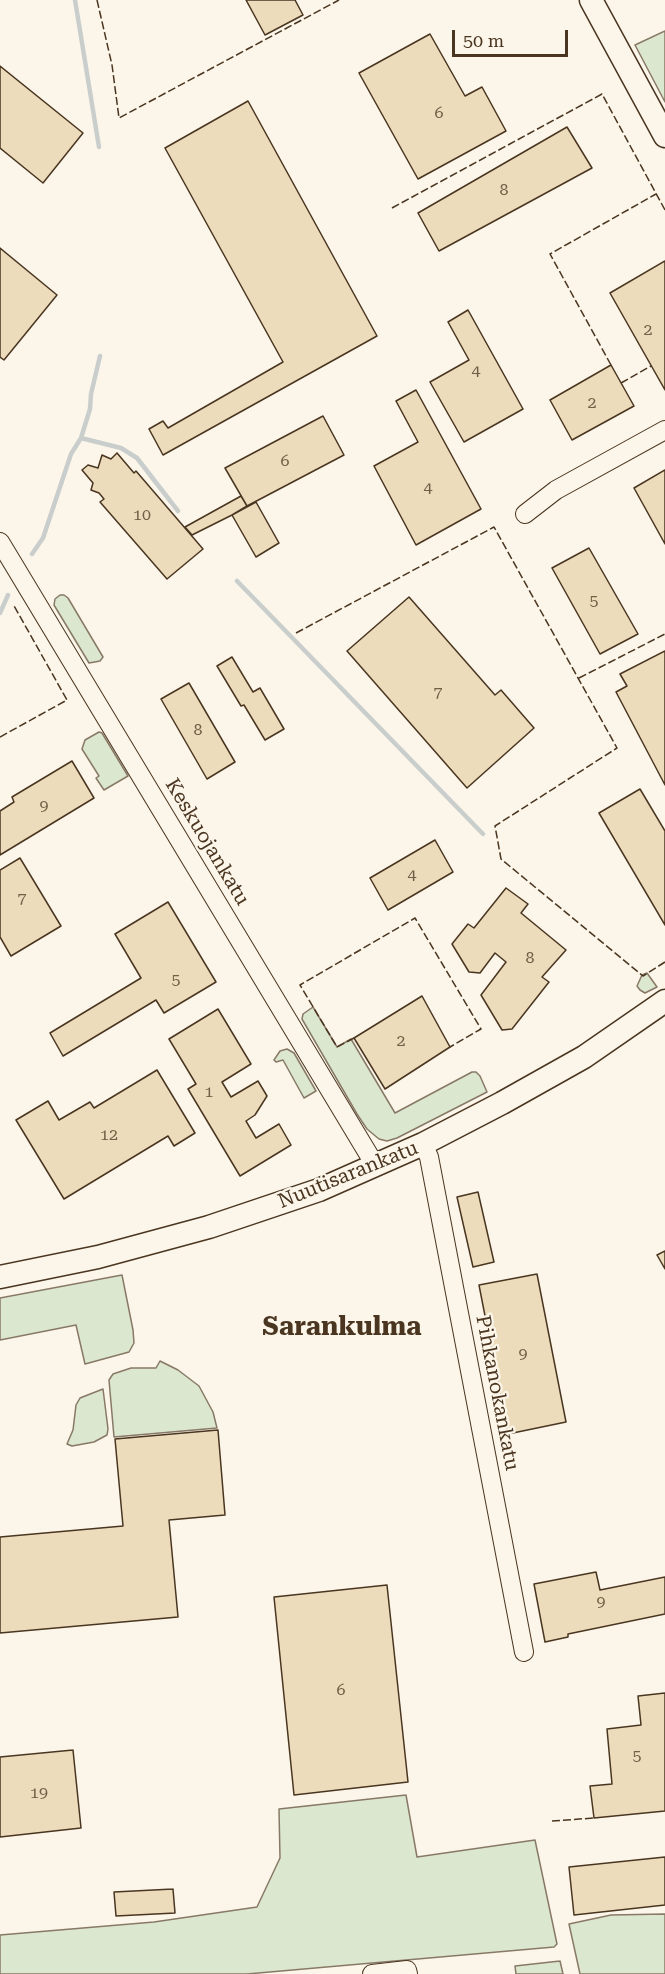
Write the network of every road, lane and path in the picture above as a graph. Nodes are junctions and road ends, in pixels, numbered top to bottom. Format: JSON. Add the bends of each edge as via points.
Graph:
{"nodes":[{"id":1,"x":591,"y":0,"type":"edge"},
{"id":2,"x":665,"y":136,"type":"edge"},
{"id":3,"x":665,"y":430,"type":"edge"},
{"id":4,"x":525,"y":514,"type":"dead end"},
{"id":5,"x":0,"y":542,"type":"edge"},
{"id":6,"x":665,"y":1001,"type":"edge"},
{"id":7,"x":423,"y":1144,"type":"junction"},
{"id":8,"x":375,"y":1165,"type":"junction"},
{"id":9,"x":0,"y":1277,"type":"edge"},
{"id":10,"x":524,"y":1652,"type":"dead end"},
{"id":11,"x":407,"y":1972,"type":"edge"},
{"id":12,"x":372,"y":1974,"type":"edge"}],
"edges":[{"from":1,"to":2,"type":"main road"},
{"from":3,"to":4,"type":"street","via":[[556,490]]},
{"from":5,"to":8,"type":"street","name":"Keskuojankatu"},
{"from":6,"to":7,"type":"main road","name":"Nuutisarankatu","via":[[584,1057]]},
{"from":7,"to":8,"type":"main road","name":"Nuutisarankatu"},
{"from":7,"to":10,"type":"street","name":"Pihkanokankatu","via":[[429,1157]]},
{"from":8,"to":9,"type":"main road","name":"Nuutisarankatu","via":[[319,1190],[209,1227],[98,1257]]},
{"from":11,"to":12,"type":"street"}]}
